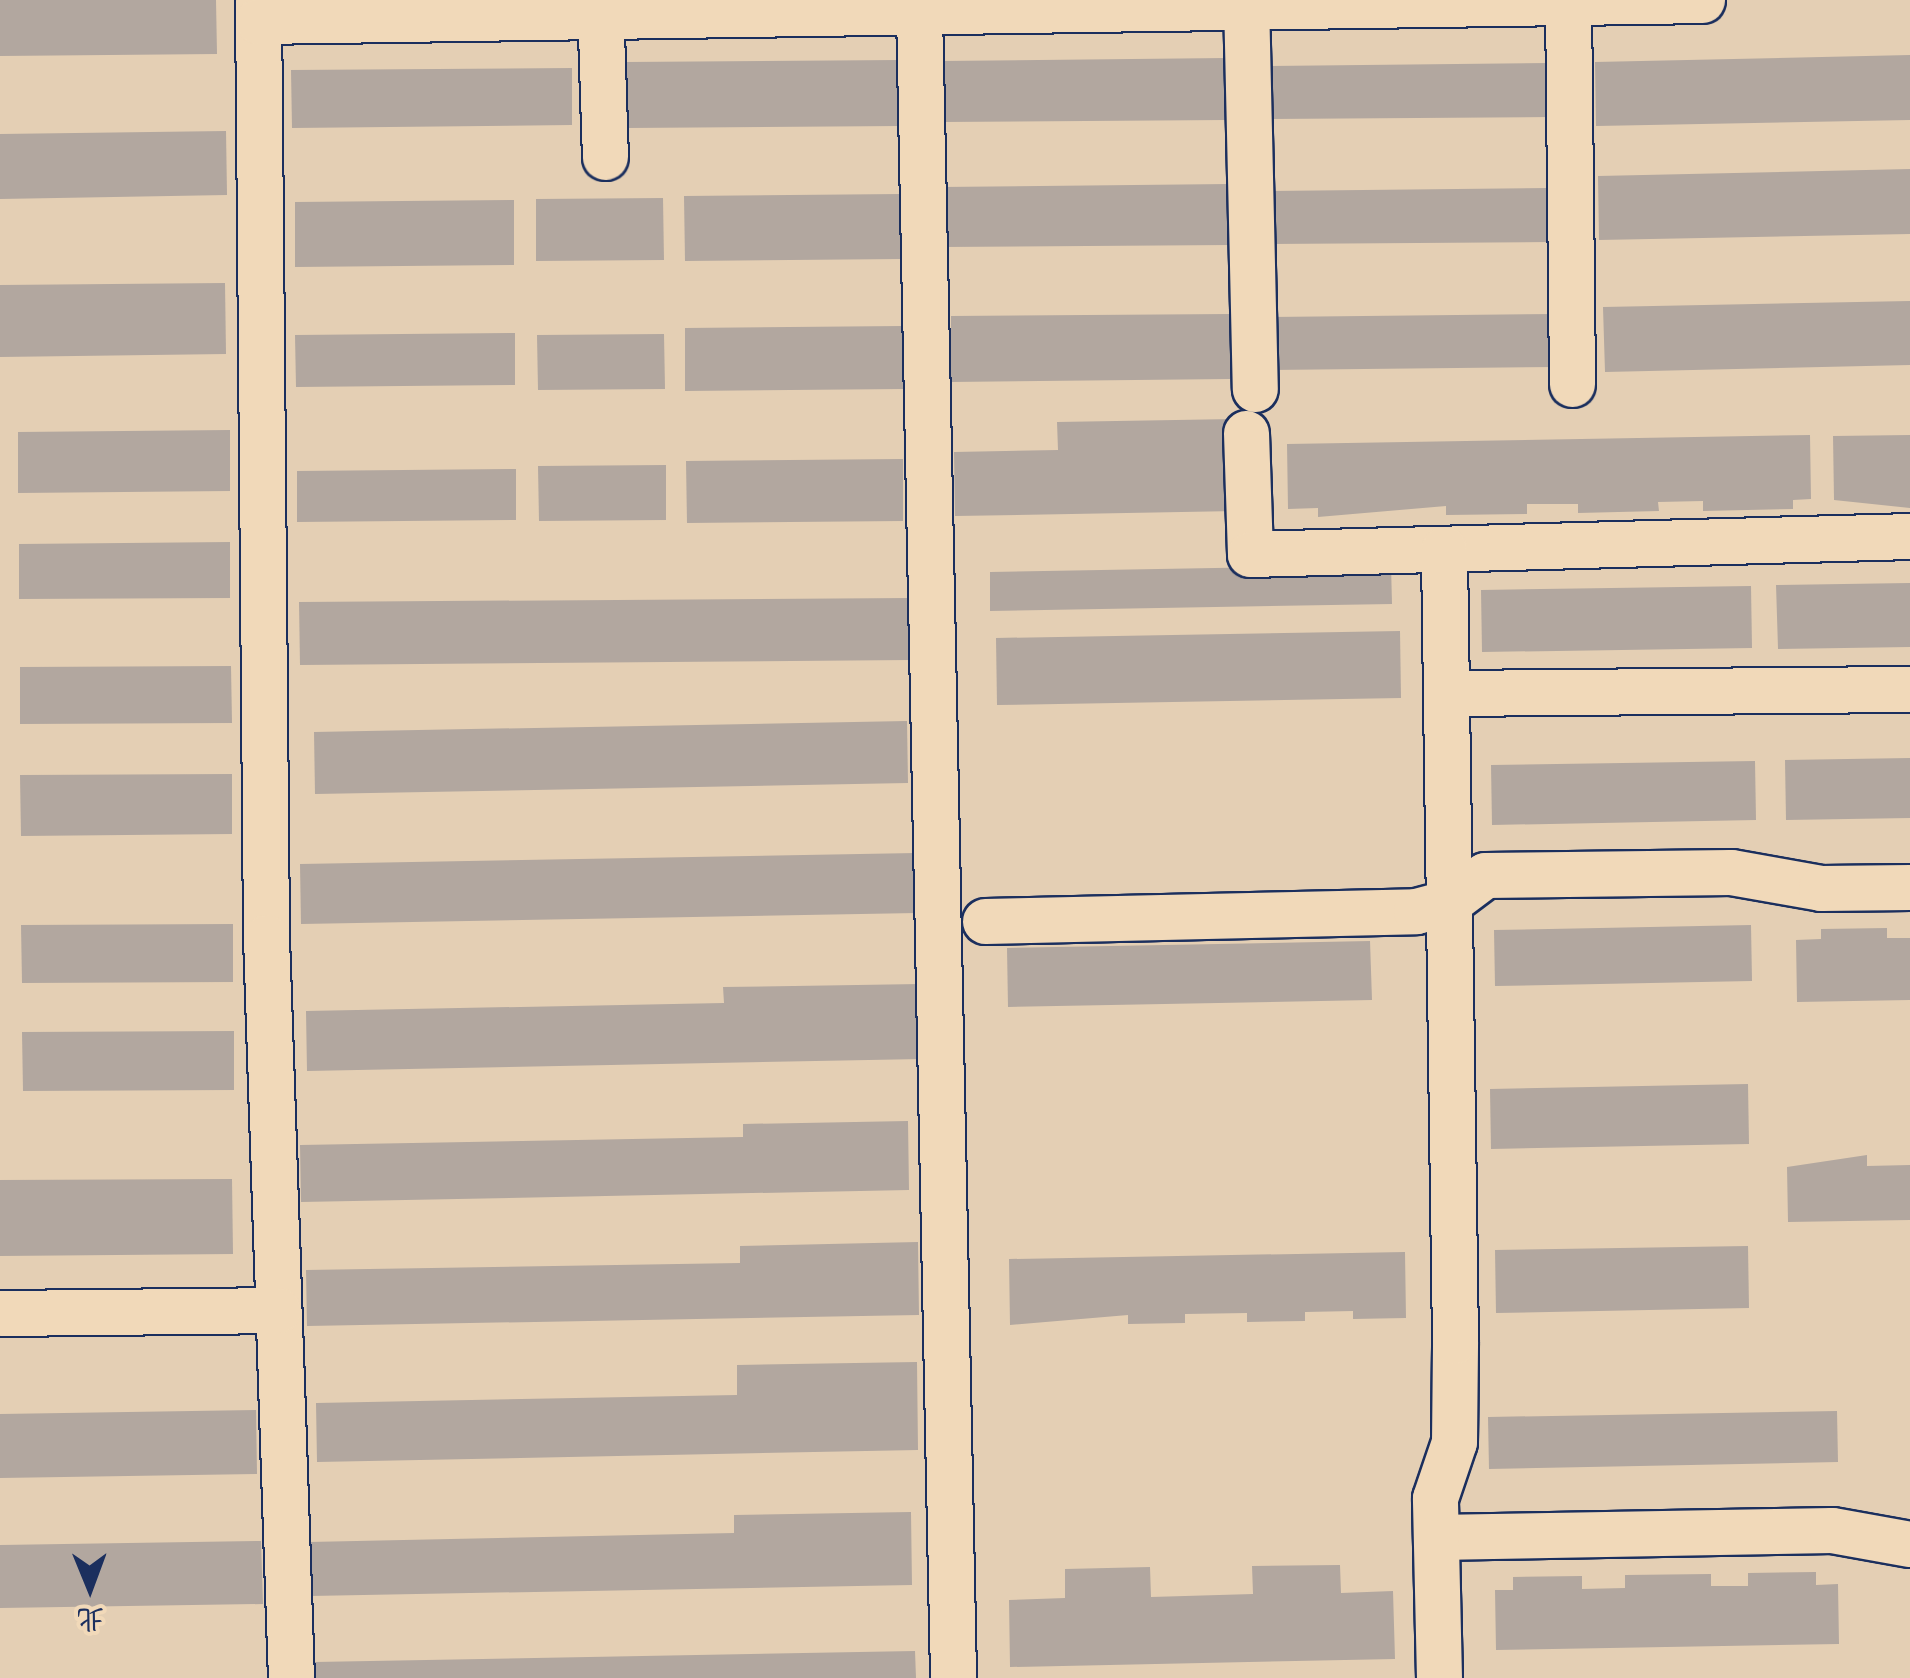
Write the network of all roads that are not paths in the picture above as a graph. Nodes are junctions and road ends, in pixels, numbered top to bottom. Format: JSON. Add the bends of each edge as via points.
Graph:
{"nodes":[{"id":1,"x":1702,"y":0,"type":"edge"},
{"id":2,"x":1568,"y":1,"type":"edge"},
{"id":3,"x":1246,"y":3,"type":"edge"},
{"id":4,"x":1058,"y":5,"type":"edge"},
{"id":5,"x":844,"y":6,"type":"edge"},
{"id":6,"x":600,"y":8,"type":"edge"},
{"id":7,"x":258,"y":10,"type":"edge"},
{"id":8,"x":919,"y":11,"type":"junction"},
{"id":9,"x":605,"y":157,"type":"dead end"},
{"id":10,"x":1572,"y":384,"type":"dead end"},
{"id":11,"x":1910,"y":536,"type":"edge"},
{"id":12,"x":1444,"y":549,"type":"junction"},
{"id":13,"x":1910,"y":689,"type":"edge"},
{"id":14,"x":1446,"y":693,"type":"junction"},
{"id":15,"x":1910,"y":887,"type":"edge"},
{"id":16,"x":1449,"y":902,"type":"junction"},
{"id":17,"x":985,"y":922,"type":"dead end"},
{"id":18,"x":278,"y":1310,"type":"junction"},
{"id":19,"x":0,"y":1313,"type":"edge"},
{"id":20,"x":1436,"y":1537,"type":"junction"},
{"id":21,"x":1910,"y":1544,"type":"edge"},
{"id":22,"x":291,"y":1678,"type":"edge"},
{"id":23,"x":952,"y":1678,"type":"edge"},
{"id":24,"x":1440,"y":1678,"type":"edge"}],
"edges":[{"from":1,"to":2,"type":"lane"},
{"from":2,"to":3,"type":"lane"},
{"from":2,"to":10,"type":"lane"},
{"from":3,"to":4,"type":"lane"},
{"from":3,"to":12,"type":"lane","via":[[1250,554]]},
{"from":4,"to":8,"type":"lane"},
{"from":5,"to":6,"type":"lane"},
{"from":5,"to":8,"type":"lane"},
{"from":6,"to":7,"type":"lane"},
{"from":6,"to":9,"type":"lane"},
{"from":7,"to":18,"type":"lane"},
{"from":8,"to":23,"type":"lane"},
{"from":11,"to":12,"type":"lane"},
{"from":12,"to":14,"type":"lane"},
{"from":13,"to":14,"type":"lane"},
{"from":14,"to":16,"type":"lane"},
{"from":15,"to":16,"type":"lane","via":[[1821,888],[1731,872],[1485,875]]},
{"from":16,"to":17,"type":"lane","via":[[1416,911]]},
{"from":16,"to":20,"type":"lane","via":[[1454,1442],[1435,1498]]},
{"from":18,"to":19,"type":"lane"},
{"from":18,"to":22,"type":"lane"},
{"from":20,"to":21,"type":"lane","via":[[1832,1530]]},
{"from":20,"to":24,"type":"lane"}]}
